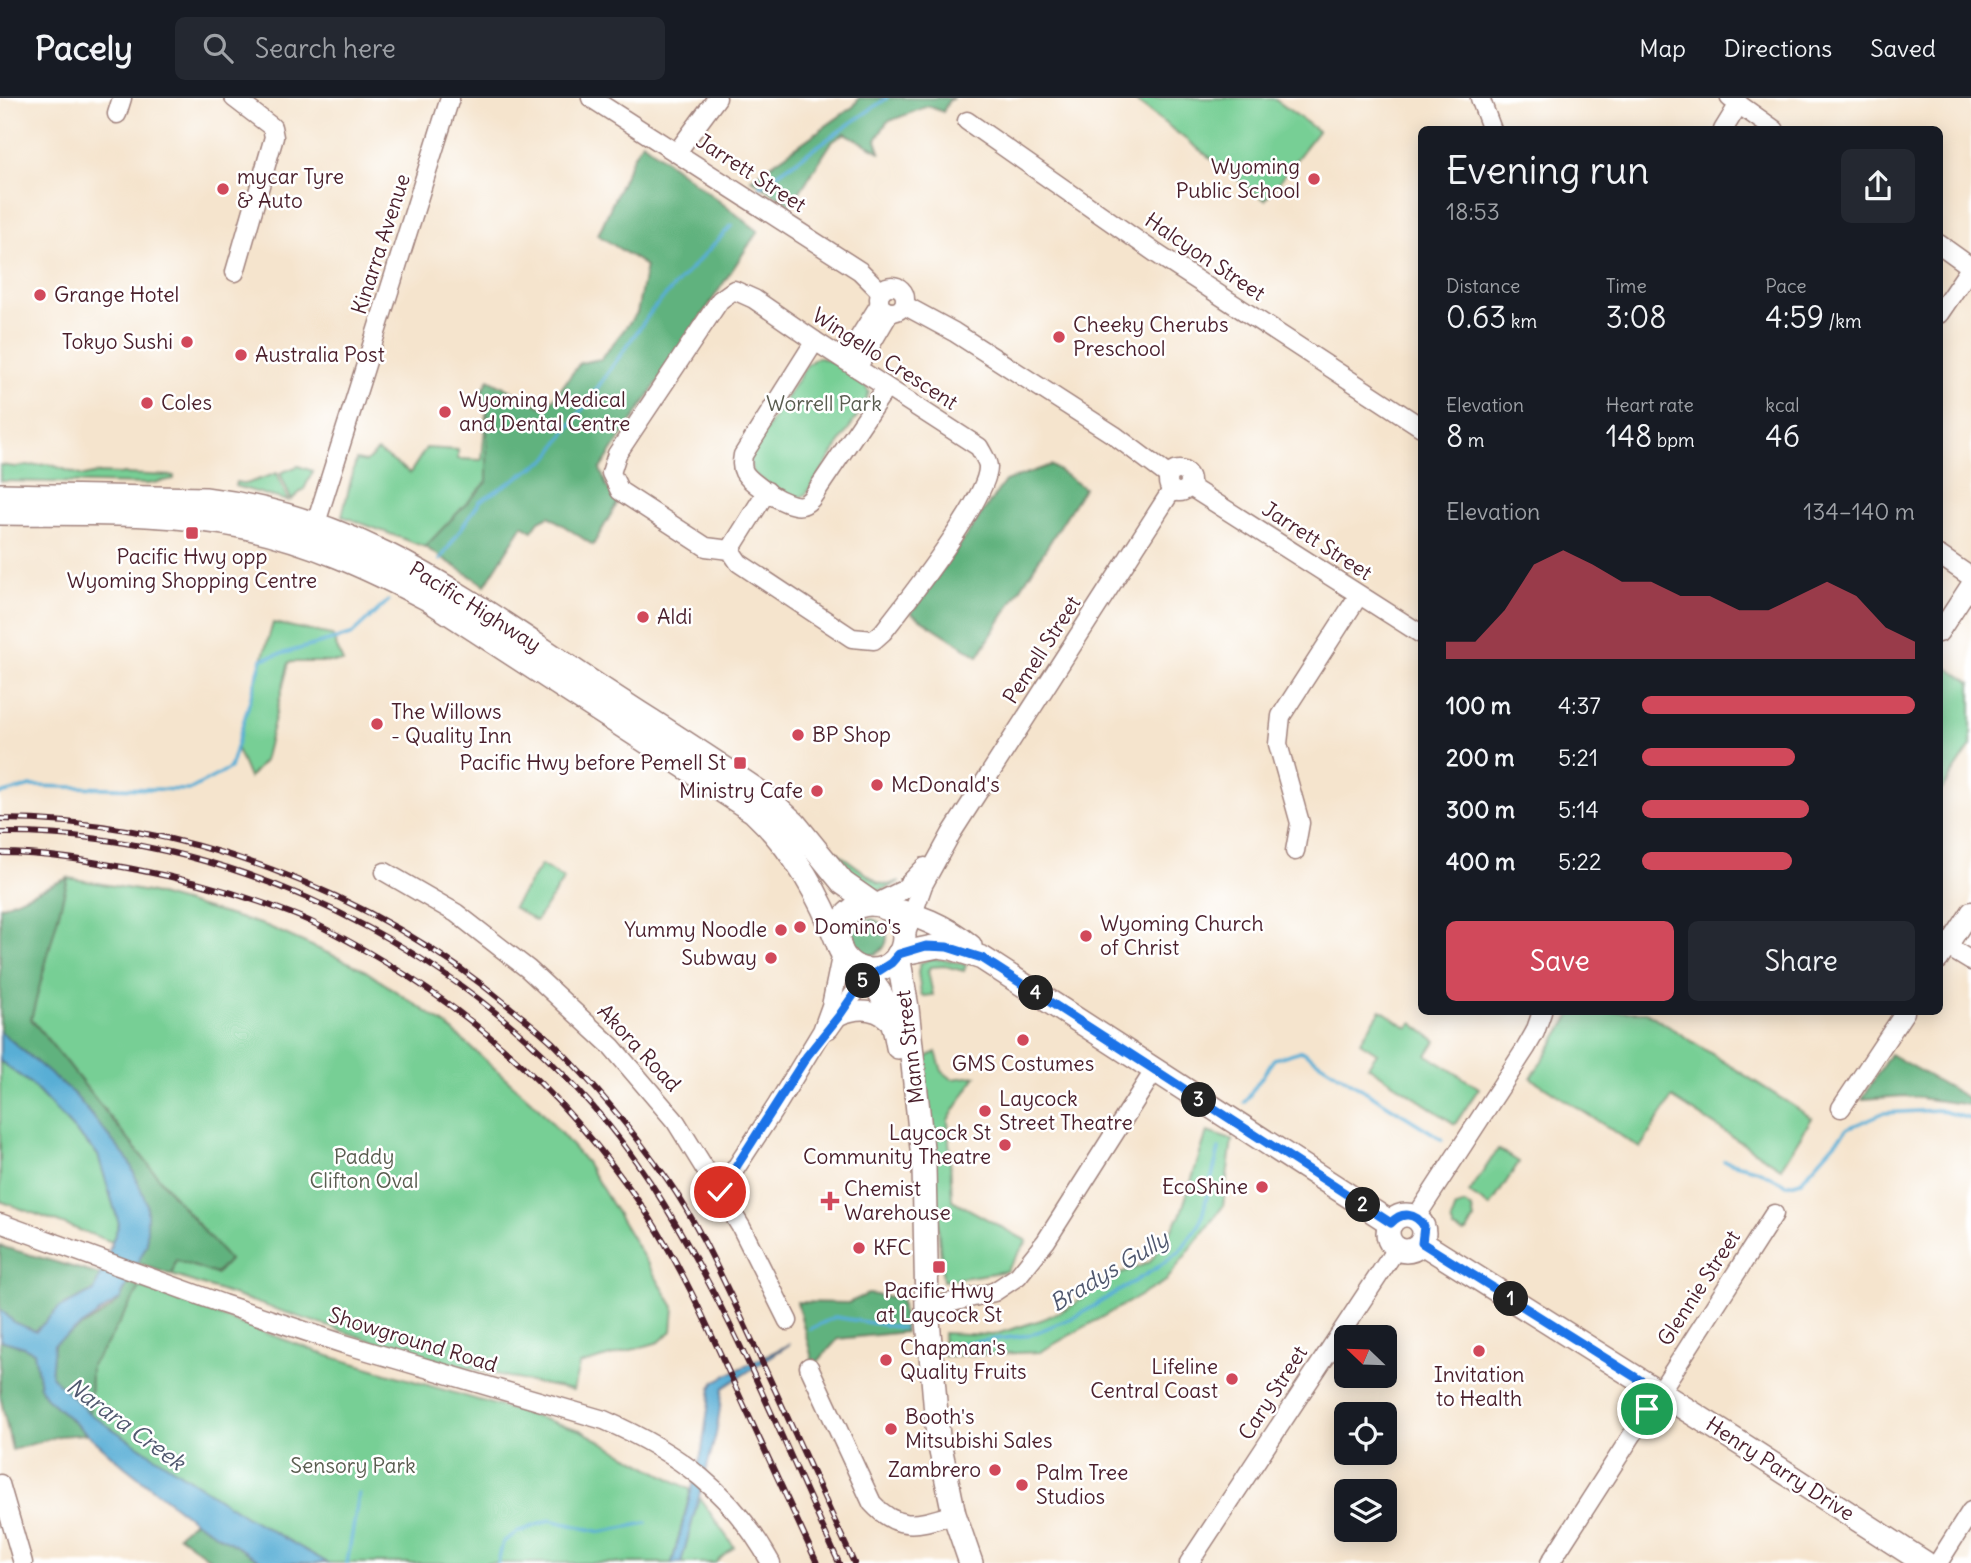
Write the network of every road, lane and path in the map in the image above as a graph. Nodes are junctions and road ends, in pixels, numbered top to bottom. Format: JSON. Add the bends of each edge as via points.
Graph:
{"nodes":[{"id":1,"x":234,"y":98,"type":"edge"},
{"id":2,"x":450,"y":98,"type":"edge"},
{"id":3,"x":591,"y":98,"type":"edge"},
{"id":4,"x":717,"y":98,"type":"edge"},
{"id":5,"x":1480,"y":98,"type":"edge"},
{"id":6,"x":1734,"y":101,"type":"edge"},
{"id":7,"x":967,"y":121,"type":"dead end"},
{"id":8,"x":1490,"y":126,"type":"edge"},
{"id":9,"x":1725,"y":126,"type":"edge"},
{"id":10,"x":1769,"y":126,"type":"edge"},
{"id":11,"x":677,"y":152,"type":"junction"},
{"id":12,"x":1943,"y":247,"type":"edge"},
{"id":13,"x":1971,"y":267,"type":"edge"},
{"id":14,"x":234,"y":272,"type":"dead end"},
{"id":15,"x":889,"y":303,"type":"junction"},
{"id":16,"x":1943,"y":308,"type":"edge"},
{"id":17,"x":815,"y":341,"type":"junction"},
{"id":18,"x":851,"y":364,"type":"junction"},
{"id":19,"x":886,"y":388,"type":"junction"},
{"id":20,"x":1418,"y":425,"type":"edge"},
{"id":21,"x":1177,"y":484,"type":"junction"},
{"id":22,"x":767,"y":491,"type":"junction"},
{"id":23,"x":0,"y":495,"type":"edge"},
{"id":24,"x":0,"y":513,"type":"edge"},
{"id":25,"x":316,"y":523,"type":"junction"},
{"id":26,"x":730,"y":550,"type":"junction"},
{"id":27,"x":1943,"y":558,"type":"edge"},
{"id":28,"x":1971,"y":577,"type":"edge"},
{"id":29,"x":1971,"y":584,"type":"edge"},
{"id":30,"x":1359,"y":595,"type":"junction"},
{"id":31,"x":428,"y":598,"type":"junction"},
{"id":32,"x":1943,"y":627,"type":"edge"},
{"id":33,"x":1418,"y":632,"type":"edge"},
{"id":34,"x":951,"y":834,"type":"junction"},
{"id":35,"x":1295,"y":851,"type":"dead end"},
{"id":36,"x":385,"y":872,"type":"dead end"},
{"id":37,"x":878,"y":905,"type":"junction"},
{"id":38,"x":1971,"y":911,"type":"edge"},
{"id":39,"x":912,"y":914,"type":"junction"},
{"id":40,"x":1944,"y":953,"type":"edge"},
{"id":41,"x":874,"y":957,"type":"junction"},
{"id":42,"x":982,"y":958,"type":"junction"},
{"id":43,"x":1971,"y":961,"type":"edge"},
{"id":44,"x":1541,"y":1015,"type":"edge"},
{"id":45,"x":1903,"y":1015,"type":"edge"},
{"id":46,"x":839,"y":1016,"type":"junction"},
{"id":47,"x":894,"y":1028,"type":"junction"},
{"id":48,"x":807,"y":1056,"type":"junction"},
{"id":49,"x":1154,"y":1071,"type":"junction"},
{"id":50,"x":1841,"y":1108,"type":"dead end"},
{"id":51,"x":720,"y":1192,"type":"junction"},
{"id":52,"x":1774,"y":1214,"type":"dead end"},
{"id":53,"x":1416,"y":1217,"type":"junction"},
{"id":54,"x":0,"y":1223,"type":"edge"},
{"id":55,"x":1391,"y":1223,"type":"junction"},
{"id":56,"x":1422,"y":1243,"type":"junction"},
{"id":57,"x":1396,"y":1249,"type":"junction"},
{"id":58,"x":928,"y":1308,"type":"junction"},
{"id":59,"x":788,"y":1321,"type":"dead end"},
{"id":60,"x":809,"y":1367,"type":"dead end"},
{"id":61,"x":1659,"y":1392,"type":"junction"},
{"id":62,"x":0,"y":1484,"type":"edge"},
{"id":63,"x":1971,"y":1511,"type":"edge"},
{"id":64,"x":954,"y":1514,"type":"junction"},
{"id":65,"x":23,"y":1563,"type":"edge"},
{"id":66,"x":771,"y":1563,"type":"edge"},
{"id":67,"x":971,"y":1563,"type":"edge"},
{"id":68,"x":1189,"y":1563,"type":"edge"},
{"id":69,"x":1550,"y":1563,"type":"edge"},
{"id":70,"x":1925,"y":1563,"type":"edge"},
{"id":71,"x":1938,"y":1563,"type":"edge"}],
"edges":[{"from":1,"to":14,"type":"street","via":[[272,127],[274,137]]},
{"from":2,"to":25,"type":"street","name":"Kinarra Avenue"},
{"from":3,"to":11,"type":"street","name":"Jarrett Street"},
{"from":4,"to":11,"type":"street"},
{"from":5,"to":8,"type":"street"},
{"from":6,"to":9,"type":"street"},
{"from":6,"to":10,"type":"street"},
{"from":7,"to":20,"type":"street","name":"Halcyon Street","via":[[1157,254]]},
{"from":11,"to":15,"type":"street","name":"Jarrett Street","via":[[860,271]]},
{"from":12,"to":13,"type":"street"},
{"from":13,"to":16,"type":"street"},
{"from":15,"to":18,"type":"street"},
{"from":15,"to":21,"type":"street","name":"Jarrett Street","via":[[954,332],[1114,435]]},
{"from":17,"to":18,"type":"street","name":"Wingello Crescent"},
{"from":17,"to":22,"type":"street","via":[[743,455],[744,472]]},
{"from":17,"to":26,"type":"street","name":"Wingello Crescent","via":[[734,290],[720,300],[618,454],[611,473],[620,491],[706,547]]},
{"from":18,"to":19,"type":"street","name":"Wingello Crescent"},
{"from":19,"to":22,"type":"street","via":[[811,499],[794,506]]},
{"from":19,"to":26,"type":"street","name":"Wingello Crescent","via":[[979,447],[989,465],[985,483],[942,554],[883,632],[874,640],[852,638],[739,563]]},
{"from":21,"to":30,"type":"street","name":"Jarrett Street"},
{"from":21,"to":34,"type":"street","name":"Pemell Street"},
{"from":22,"to":26,"type":"street"},
{"from":23,"to":25,"type":"main road","name":"Pacific Highway","via":[[205,499]]},
{"from":24,"to":31,"type":"main road","name":"Pacific Highway","via":[[164,516],[244,527],[333,553]]},
{"from":25,"to":31,"type":"main road","via":[[322,537],[394,571]]},
{"from":25,"to":37,"type":"main road","name":"Pacific Highway","via":[[368,543],[465,596],[757,790],[795,824],[842,883]]},
{"from":27,"to":28,"type":"street"},
{"from":29,"to":32,"type":"street"},
{"from":30,"to":33,"type":"street","name":"Jarrett Street"},
{"from":30,"to":35,"type":"street","via":[[1281,716],[1278,744],[1300,824]]},
{"from":31,"to":41,"type":"main road","name":"Pacific Highway","via":[[753,811],[778,835],[823,905]]},
{"from":34,"to":37,"type":"street","name":"Pemell Street","via":[[909,884]]},
{"from":34,"to":39,"type":"street","name":"Pemell Street"},
{"from":36,"to":51,"type":"street","name":"Akora Road","via":[[456,913],[528,970],[612,1047],[676,1122]]},
{"from":37,"to":39,"type":"main road"},
{"from":37,"to":41,"type":"main road","via":[[898,918],[902,928]]},
{"from":37,"to":41,"type":"main road","via":[[857,907],[839,932]]},
{"from":38,"to":40,"type":"street"},
{"from":39,"to":41,"type":"street","name":"Pemell Street"},
{"from":39,"to":42,"type":"main road","via":[[961,939]]},
{"from":40,"to":43,"type":"street"},
{"from":41,"to":42,"type":"main road","via":[[938,946]]},
{"from":41,"to":46,"type":"street","name":"Pemell Street"},
{"from":41,"to":47,"type":"main road","name":"Mann Street"},
{"from":41,"to":48,"type":"street","name":"Pemell Street","via":[[831,1006]]},
{"from":41,"to":58,"type":"main road","name":"Mann Street","via":[[907,1008],[924,1167]]},
{"from":42,"to":49,"type":"main road"},
{"from":44,"to":53,"type":"street","via":[[1526,1048]]},
{"from":45,"to":50,"type":"street"},
{"from":46,"to":47,"type":"street","via":[[854,1010],[871,1011]]},
{"from":46,"to":48,"type":"street","name":"Pemell Street"},
{"from":47,"to":58,"type":"main road","name":"Mann Street","via":[[919,1266]]},
{"from":48,"to":51,"type":"street","name":"Pemell Street"},
{"from":49,"to":55,"type":"main road"},
{"from":49,"to":58,"type":"street","via":[[1046,1241],[1018,1276],[994,1292]]},
{"from":51,"to":59,"type":"street","name":"Akora Road"},
{"from":52,"to":61,"type":"street","name":"Glennie Street"},
{"from":53,"to":55,"type":"main road","via":[[1400,1216]]},
{"from":53,"to":56,"type":"main road","via":[[1424,1226]]},
{"from":54,"to":66,"type":"street","name":"Showground Road","via":[[344,1345],[604,1420],[636,1434],[709,1483],[739,1515]]},
{"from":55,"to":57,"type":"main road","via":[[1389,1240]]},
{"from":56,"to":57,"type":"main road","via":[[1413,1250]]},
{"from":56,"to":61,"type":"main road","name":"Henry Parry Drive"},
{"from":57,"to":68,"type":"street","name":"Cary Street"},
{"from":58,"to":64,"type":"main road","name":"Mann Street","via":[[938,1437]]},
{"from":60,"to":64,"type":"street","via":[[880,1512],[908,1525]]},
{"from":61,"to":69,"type":"street","name":"Glennie Street"},
{"from":61,"to":70,"type":"main road","name":"Henry Parry Drive"},
{"from":62,"to":65,"type":"street"},
{"from":63,"to":71,"type":"street"},
{"from":64,"to":67,"type":"main road","name":"Mann Street"}]}
